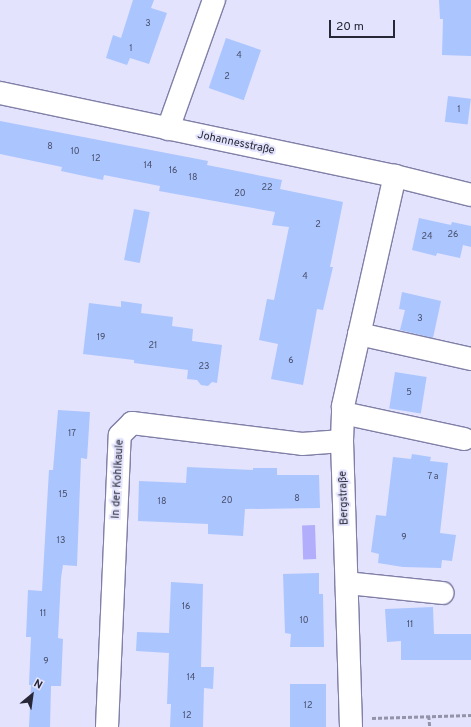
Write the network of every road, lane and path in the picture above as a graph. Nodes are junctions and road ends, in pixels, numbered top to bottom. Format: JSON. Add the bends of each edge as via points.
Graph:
{"nodes":[{"id":1,"x":214,"y":0,"type":"edge"},
{"id":2,"x":0,"y":93,"type":"edge"},
{"id":3,"x":168,"y":129,"type":"junction"},
{"id":4,"x":395,"y":176,"type":"junction"},
{"id":5,"x":471,"y":195,"type":"edge"},
{"id":6,"x":359,"y":334,"type":"junction"},
{"id":7,"x":471,"y":359,"type":"edge"},
{"id":8,"x":343,"y":414,"type":"junction"},
{"id":9,"x":464,"y":439,"type":"dead end"},
{"id":10,"x":342,"y":441,"type":"junction"},
{"id":11,"x":347,"y":583,"type":"junction"},
{"id":12,"x":442,"y":593,"type":"dead end"},
{"id":13,"x":471,"y":715,"type":"edge"},
{"id":14,"x":429,"y":716,"type":"junction"},
{"id":15,"x":351,"y":722,"type":"edge"},
{"id":16,"x":107,"y":727,"type":"edge"},
{"id":17,"x":430,"y":727,"type":"edge"}],
"edges":[{"from":1,"to":3,"type":"street"},
{"from":2,"to":3,"type":"street","name":"Johannesstraße"},
{"from":3,"to":4,"type":"street","name":"Johannesstraße"},
{"from":4,"to":5,"type":"street","name":"Johannesstraße"},
{"from":4,"to":6,"type":"street","name":"Bergstraße"},
{"from":6,"to":7,"type":"street"},
{"from":6,"to":8,"type":"street","name":"Bergstraße"},
{"from":8,"to":9,"type":"street"},
{"from":8,"to":10,"type":"street","name":"Bergstraße"},
{"from":10,"to":11,"type":"street","name":"Bergstraße"},
{"from":10,"to":16,"type":"street","name":"In der Kohlkaule","via":[[302,444],[132,423],[120,435]]},
{"from":11,"to":12,"type":"street"},
{"from":11,"to":15,"type":"street","name":"Bergstraße"},
{"from":13,"to":14,"type":"path"},
{"from":14,"to":15,"type":"path"},
{"from":14,"to":17,"type":"path"}]}
